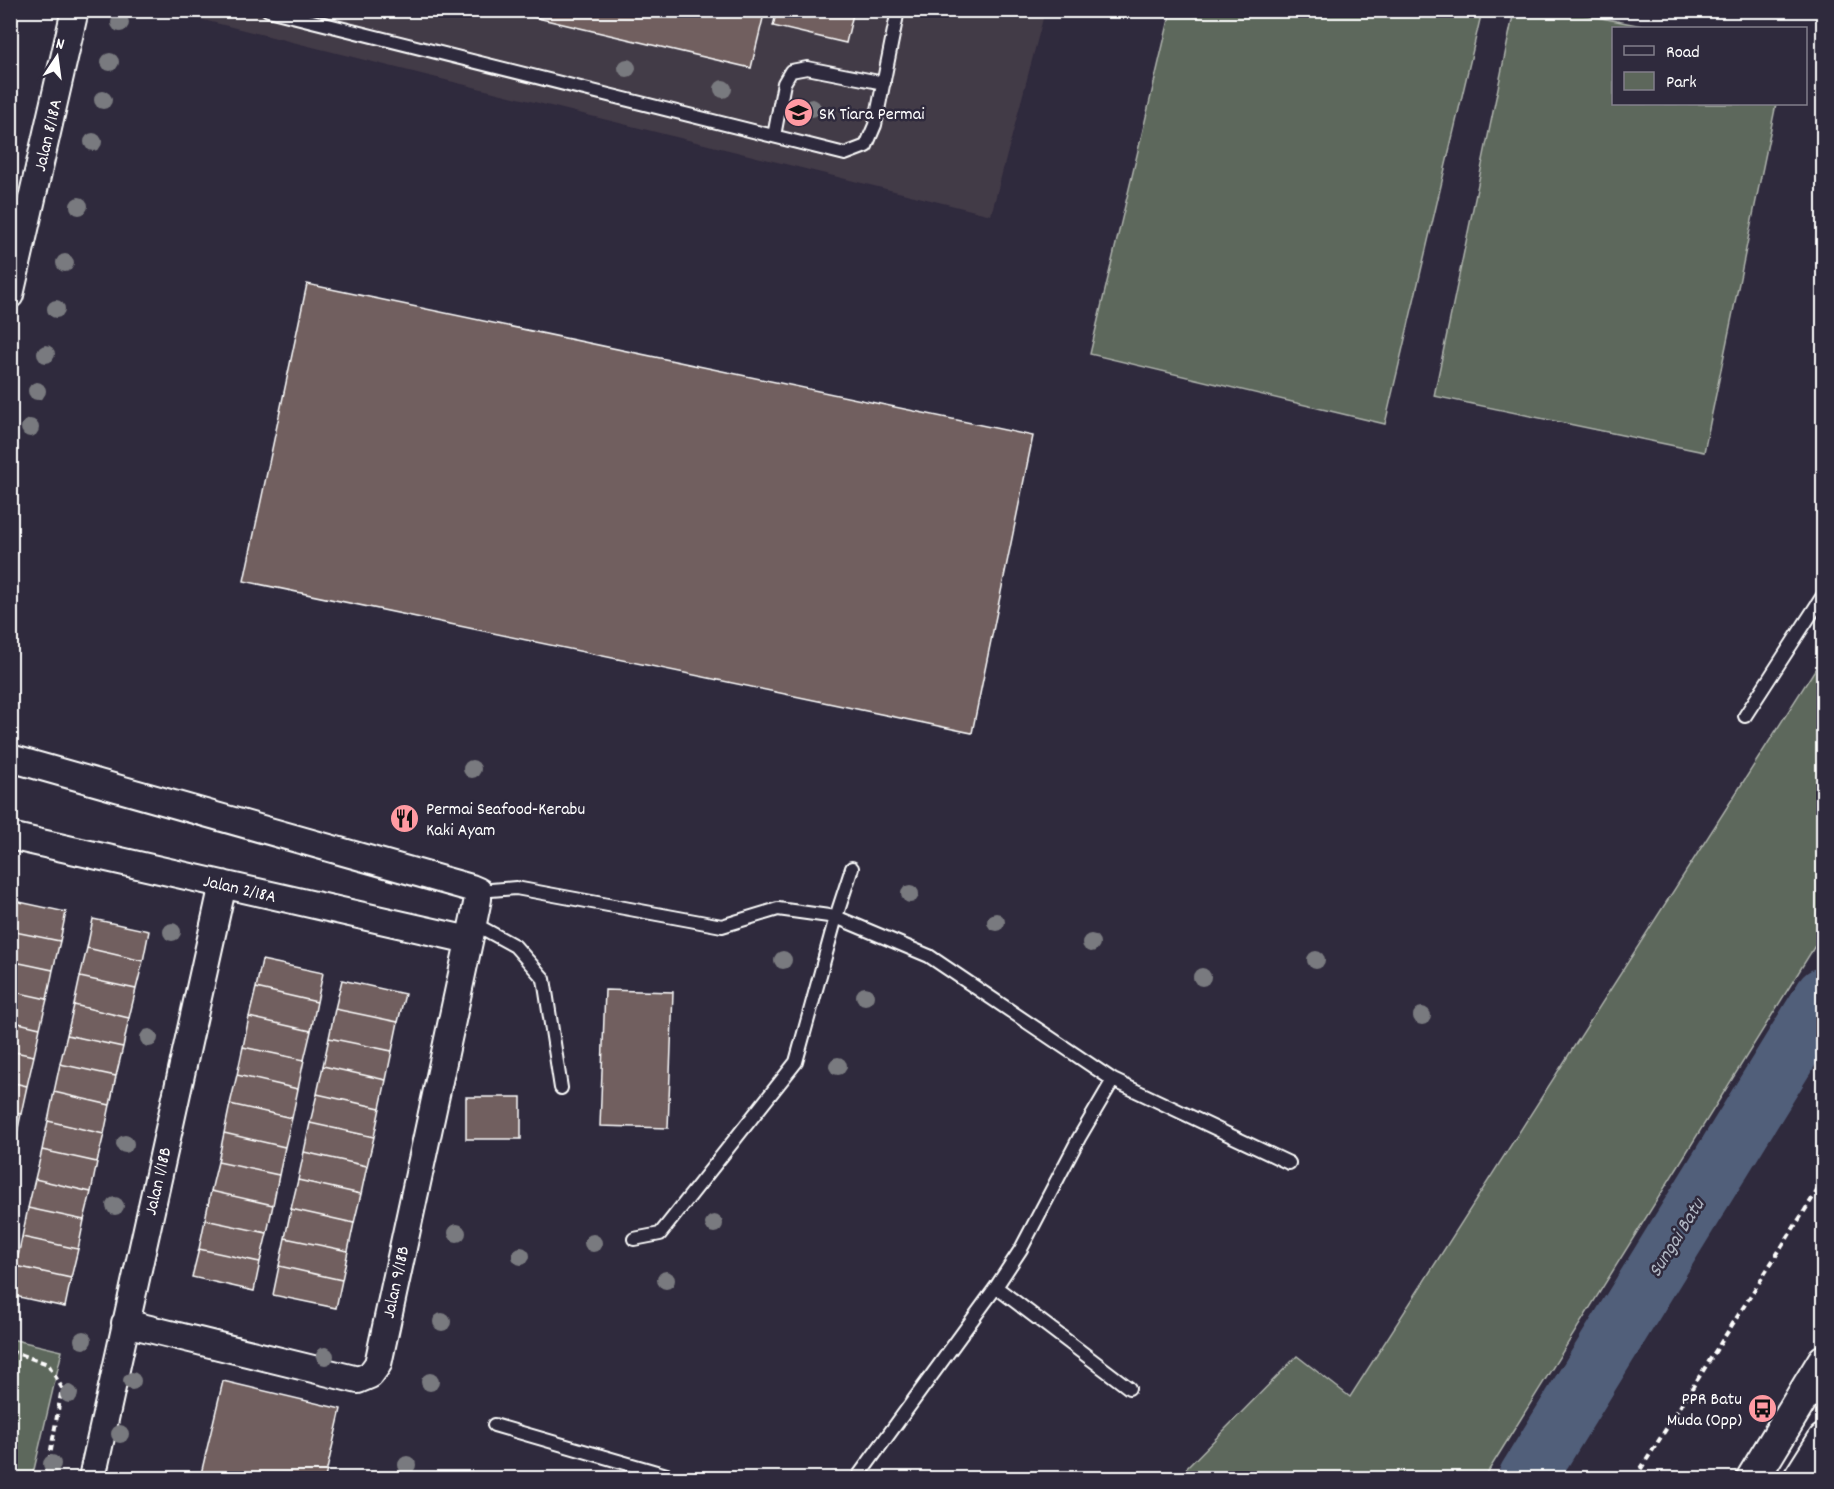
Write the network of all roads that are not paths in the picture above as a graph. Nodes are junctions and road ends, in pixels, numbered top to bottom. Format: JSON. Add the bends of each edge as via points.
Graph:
{"nodes":[{"id":1,"x":75,"y":10,"type":"edge"},
{"id":2,"x":268,"y":10,"type":"edge"},
{"id":3,"x":898,"y":10,"type":"edge"},
{"id":4,"x":884,"y":83,"type":"junction"},
{"id":5,"x":774,"y":136,"type":"junction"},
{"id":6,"x":10,"y":295,"type":"edge"},
{"id":7,"x":1824,"y":594,"type":"edge"},
{"id":8,"x":1745,"y":716,"type":"dead end"},
{"id":9,"x":10,"y":758,"type":"edge"},
{"id":10,"x":10,"y":836,"type":"edge"},
{"id":11,"x":852,"y":868,"type":"dead end"},
{"id":12,"x":223,"y":884,"type":"junction"},
{"id":13,"x":478,"y":891,"type":"junction"},
{"id":14,"x":836,"y":917,"type":"junction"},
{"id":15,"x":471,"y":931,"type":"junction"},
{"id":16,"x":1113,"y":1080,"type":"junction"},
{"id":17,"x":561,"y":1088,"type":"dead end"},
{"id":18,"x":1289,"y":1163,"type":"dead end"},
{"id":19,"x":634,"y":1239,"type":"dead end"},
{"id":20,"x":996,"y":1287,"type":"junction"},
{"id":21,"x":125,"y":1323,"type":"junction"},
{"id":22,"x":1824,"y":1361,"type":"edge"},
{"id":23,"x":1130,"y":1388,"type":"dead end"},
{"id":24,"x":494,"y":1425,"type":"dead end"},
{"id":25,"x":1824,"y":1440,"type":"edge"},
{"id":26,"x":92,"y":1479,"type":"edge"},
{"id":27,"x":677,"y":1479,"type":"edge"},
{"id":28,"x":857,"y":1479,"type":"edge"},
{"id":29,"x":1753,"y":1479,"type":"edge"},
{"id":30,"x":1800,"y":1479,"type":"edge"}],
"edges":[{"from":1,"to":6,"type":"street","name":"Jalan 8/18A"},
{"from":2,"to":5,"type":"lane"},
{"from":3,"to":4,"type":"lane"},
{"from":4,"to":5,"type":"lane","via":[[866,146],[845,154]]},
{"from":4,"to":5,"type":"lane","via":[[807,68],[791,71],[784,83]]},
{"from":7,"to":8,"type":"lane"},
{"from":9,"to":13,"type":"street"},
{"from":10,"to":12,"type":"street","name":"Jalan 2/18A"},
{"from":11,"to":14,"type":"lane"},
{"from":12,"to":15,"type":"street","name":"Jalan 2/18A"},
{"from":12,"to":21,"type":"street","name":"Jalan 1/18B"},
{"from":13,"to":14,"type":"lane","via":[[516,888],[723,926],[778,909]]},
{"from":13,"to":15,"type":"street","name":"Jalan 9/18B"},
{"from":14,"to":16,"type":"lane","via":[[929,956]]},
{"from":14,"to":19,"type":"lane","via":[[796,1062],[660,1234]]},
{"from":15,"to":17,"type":"lane","via":[[515,946],[544,979]]},
{"from":15,"to":21,"type":"street","name":"Jalan 9/18B","via":[[378,1364],[370,1375],[358,1380]]},
{"from":16,"to":18,"type":"lane"},
{"from":16,"to":20,"type":"lane","via":[[1021,1249]]},
{"from":20,"to":23,"type":"lane"},
{"from":20,"to":28,"type":"lane"},
{"from":21,"to":26,"type":"street","name":"Jalan 1/18B"},
{"from":22,"to":29,"type":"street"},
{"from":24,"to":27,"type":"lane"},
{"from":25,"to":30,"type":"street"}]}
